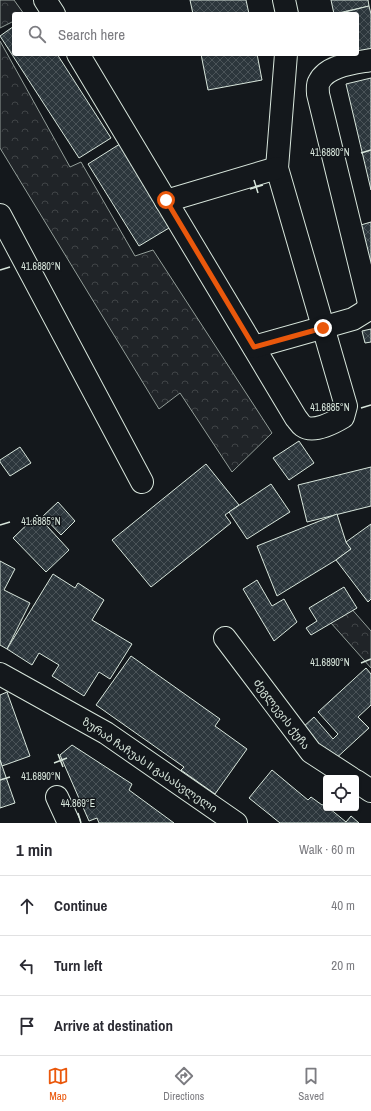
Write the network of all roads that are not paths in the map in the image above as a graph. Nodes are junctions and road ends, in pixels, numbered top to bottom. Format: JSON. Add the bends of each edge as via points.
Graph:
{"nodes":[{"id":1,"x":46,"y":0,"type":"edge"},
{"id":2,"x":284,"y":0,"type":"edge"},
{"id":3,"x":53,"y":12,"type":"edge"},
{"id":4,"x":287,"y":12,"type":"edge"},
{"id":5,"x":79,"y":56,"type":"edge"},
{"id":6,"x":286,"y":56,"type":"edge"},
{"id":7,"x":371,"y":60,"type":"edge"},
{"id":8,"x":277,"y":168,"type":"junction"},
{"id":9,"x":166,"y":200,"type":"junction"},
{"id":10,"x":0,"y":215,"type":"edge"},
{"id":11,"x":323,"y":328,"type":"junction"},
{"id":12,"x":254,"y":347,"type":"junction"},
{"id":13,"x":142,"y":482,"type":"dead end"},
{"id":14,"x":225,"y":638,"type":"dead end"},
{"id":15,"x":0,"y":674,"type":"edge"},
{"id":16,"x":346,"y":775,"type":"edge"},
{"id":17,"x":359,"y":784,"type":"edge"},
{"id":18,"x":371,"y":791,"type":"edge"},
{"id":19,"x":57,"y":797,"type":"dead end"},
{"id":20,"x":69,"y":823,"type":"edge"},
{"id":21,"x":236,"y":823,"type":"edge"}],
"edges":[{"from":1,"to":3,"type":"street"},
{"from":2,"to":4,"type":"street"},
{"from":5,"to":9,"type":"street"},
{"from":6,"to":8,"type":"street"},
{"from":7,"to":11,"type":"street","via":[[336,68],[325,73],[318,83],[318,94],[369,303],[366,311],[353,319]]},
{"from":8,"to":9,"type":"street"},
{"from":8,"to":11,"type":"street"},
{"from":9,"to":12,"type":"street"},
{"from":10,"to":13,"type":"street"},
{"from":11,"to":12,"type":"street"},
{"from":11,"to":12,"type":"street","via":[[346,406],[343,417],[313,429],[303,426],[296,418]]},
{"from":14,"to":16,"type":"street","name":"ძეგლევის ქუჩა","via":[[310,752]]},
{"from":15,"to":21,"type":"street","name":"ზურაბ ჩაჩუას II გასასვლელი","via":[[106,733]]},
{"from":17,"to":18,"type":"street"},
{"from":19,"to":20,"type":"street"}]}
